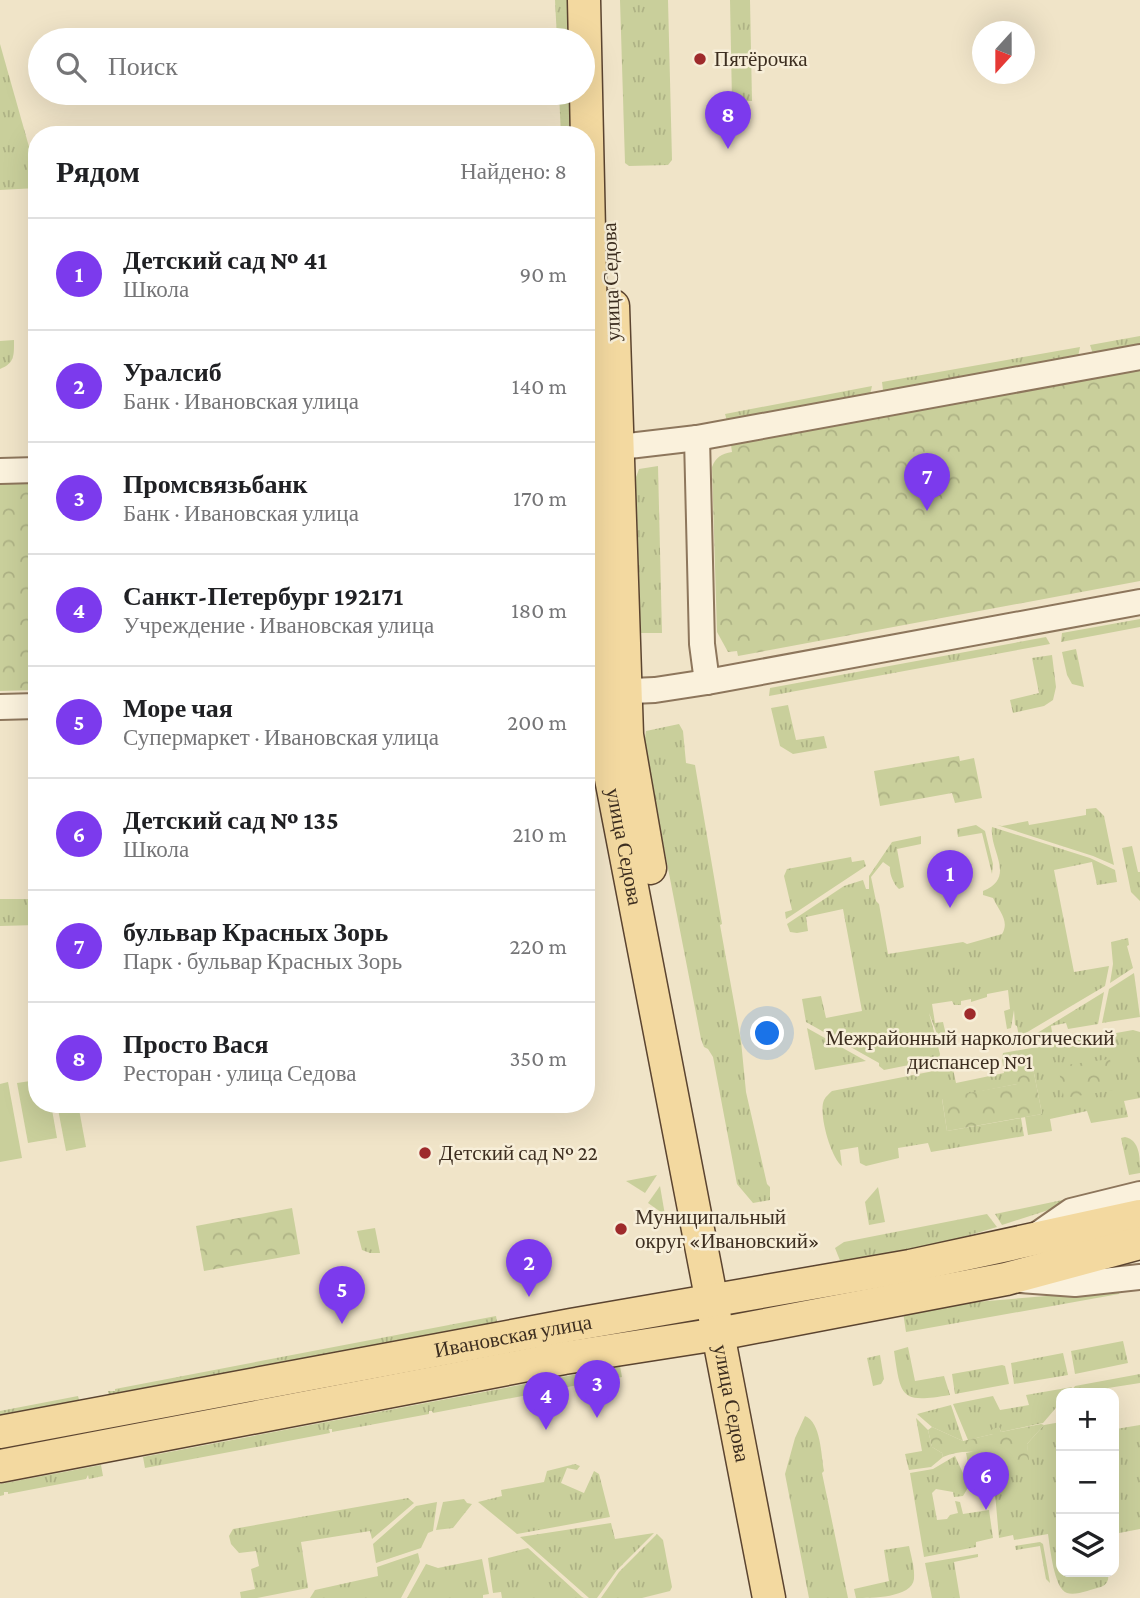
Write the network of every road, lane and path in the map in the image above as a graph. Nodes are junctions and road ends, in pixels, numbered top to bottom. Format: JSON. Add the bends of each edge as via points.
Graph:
{"nodes":[{"id":1,"x":584,"y":0,"type":"edge"},
{"id":2,"x":601,"y":0,"type":"edge"},
{"id":3,"x":585,"y":28,"type":"edge"},
{"id":4,"x":588,"y":105,"type":"edge"},
{"id":5,"x":588,"y":126,"type":"edge"},
{"id":6,"x":595,"y":329,"type":"edge"},
{"id":7,"x":1140,"y":357,"type":"edge"},
{"id":8,"x":697,"y":438,"type":"junction"},
{"id":9,"x":599,"y":449,"type":"edge"},
{"id":10,"x":28,"y":470,"type":"edge"},
{"id":11,"x":0,"y":471,"type":"edge"},
{"id":12,"x":1140,"y":602,"type":"edge"},
{"id":13,"x":707,"y":682,"type":"junction"},
{"id":14,"x":603,"y":692,"type":"edge"},
{"id":15,"x":28,"y":706,"type":"edge"},
{"id":16,"x":0,"y":707,"type":"edge"},
{"id":17,"x":1140,"y":1194,"type":"edge"},
{"id":18,"x":1140,"y":1216,"type":"edge"},
{"id":19,"x":1026,"y":1242,"type":"junction"},
{"id":20,"x":1140,"y":1243,"type":"edge"},
{"id":21,"x":1140,"y":1249,"type":"edge"},
{"id":22,"x":1140,"y":1267,"type":"edge"},
{"id":23,"x":1140,"y":1277,"type":"edge"},
{"id":24,"x":1006,"y":1279,"type":"junction"},
{"id":25,"x":721,"y":1299,"type":"junction"},
{"id":26,"x":728,"y":1332,"type":"junction"},
{"id":27,"x":0,"y":1432,"type":"edge"},
{"id":28,"x":0,"y":1466,"type":"edge"},
{"id":29,"x":769,"y":1598,"type":"edge"},
{"id":30,"x":791,"y":1598,"type":"edge"}],
"edges":[{"from":1,"to":3,"type":"main road","name":"улица Седова"},
{"from":2,"to":9,"type":"main road","name":"улица Седова"},
{"from":4,"to":5,"type":"main road","name":"улица Седова"},
{"from":6,"to":9,"type":"main road","name":"улица Седова"},
{"from":7,"to":8,"type":"street"},
{"from":8,"to":9,"type":"street"},
{"from":8,"to":13,"type":"street"},
{"from":9,"to":14,"type":"main road","name":"улица Седова"},
{"from":10,"to":11,"type":"street"},
{"from":12,"to":13,"type":"street"},
{"from":13,"to":14,"type":"street"},
{"from":14,"to":25,"type":"main road","name":"улица Седова","via":[[603,737],[691,1185]]},
{"from":15,"to":16,"type":"street"},
{"from":17,"to":19,"type":"street","name":"Ивановская улица","via":[[1070,1211]]},
{"from":18,"to":19,"type":"main road","name":"Ивановская улица"},
{"from":19,"to":25,"type":"main road","name":"Ивановская улица"},
{"from":20,"to":24,"type":"main road","name":"Ивановская улица"},
{"from":21,"to":22,"type":"street"},
{"from":23,"to":24,"type":"street","name":"Ивановская улица","via":[[1075,1284]]},
{"from":24,"to":26,"type":"main road","name":"Ивановская улица"},
{"from":25,"to":26,"type":"main road","name":"улица Седова"},
{"from":25,"to":27,"type":"main road","name":"Ивановская улица"},
{"from":26,"to":28,"type":"main road","name":"Ивановская улица","via":[[564,1358]]},
{"from":26,"to":29,"type":"main road","name":"улица Седова"},
{"from":26,"to":30,"type":"main road","name":"улица Седова"}]}
